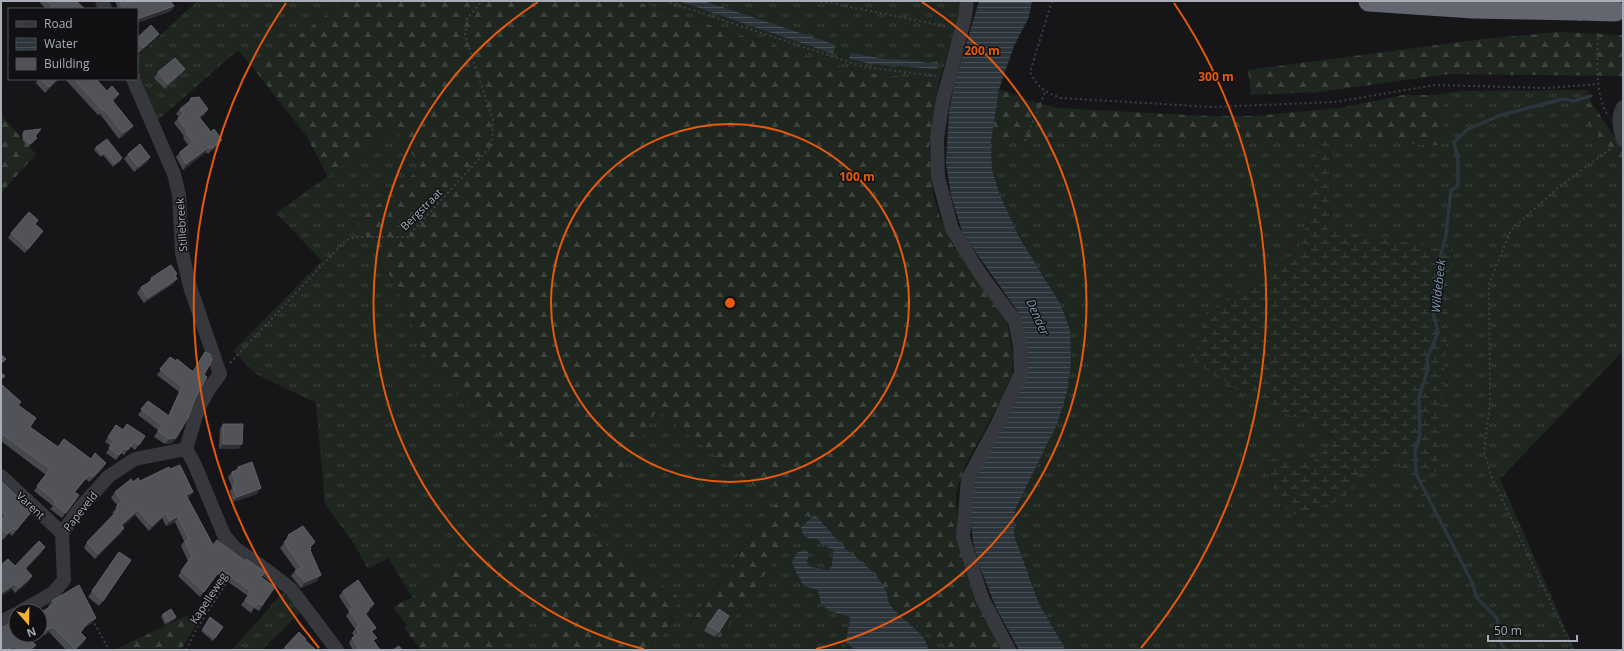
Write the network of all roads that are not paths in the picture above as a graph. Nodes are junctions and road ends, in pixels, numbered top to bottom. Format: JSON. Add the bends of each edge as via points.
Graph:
{"nodes":[{"id":1,"x":967,"y":1,"type":"edge"},
{"id":2,"x":1368,"y":1,"type":"edge"},
{"id":3,"x":1619,"y":11,"type":"edge"},
{"id":4,"x":133,"y":80,"type":"edge"},
{"id":5,"x":1623,"y":107,"type":"edge"},
{"id":6,"x":1623,"y":140,"type":"edge"},
{"id":7,"x":186,"y":449,"type":"junction"},
{"id":8,"x":1,"y":476,"type":"edge"},
{"id":9,"x":62,"y":533,"type":"junction"},
{"id":10,"x":35,"y":603,"type":"edge"},
{"id":11,"x":338,"y":650,"type":"edge"},
{"id":12,"x":1010,"y":650,"type":"edge"}],
"edges":[{"from":1,"to":12,"type":"street","via":[[962,30],[948,77],[937,138],[938,177],[952,229],[981,275],[1015,321],[1020,346],[1021,373],[968,479],[963,537],[982,598]]},
{"from":2,"to":3,"type":"highway","bridge":true,"via":[[1473,8]]},
{"from":4,"to":7,"type":"street","name":"Stillebreek","via":[[174,174],[179,195],[182,253],[191,290],[220,374],[198,409]]},
{"from":5,"to":6,"type":"street","via":[[1619,124]]},
{"from":7,"to":9,"type":"street","name":"Papeveld","via":[[136,459],[109,476],[80,508]]},
{"from":7,"to":11,"type":"street","via":[[224,535],[235,548],[291,589]]},
{"from":8,"to":9,"type":"street","name":"Varent"},
{"from":9,"to":10,"type":"street","name":"Papeveld","via":[[64,580],[53,593]]}]}
